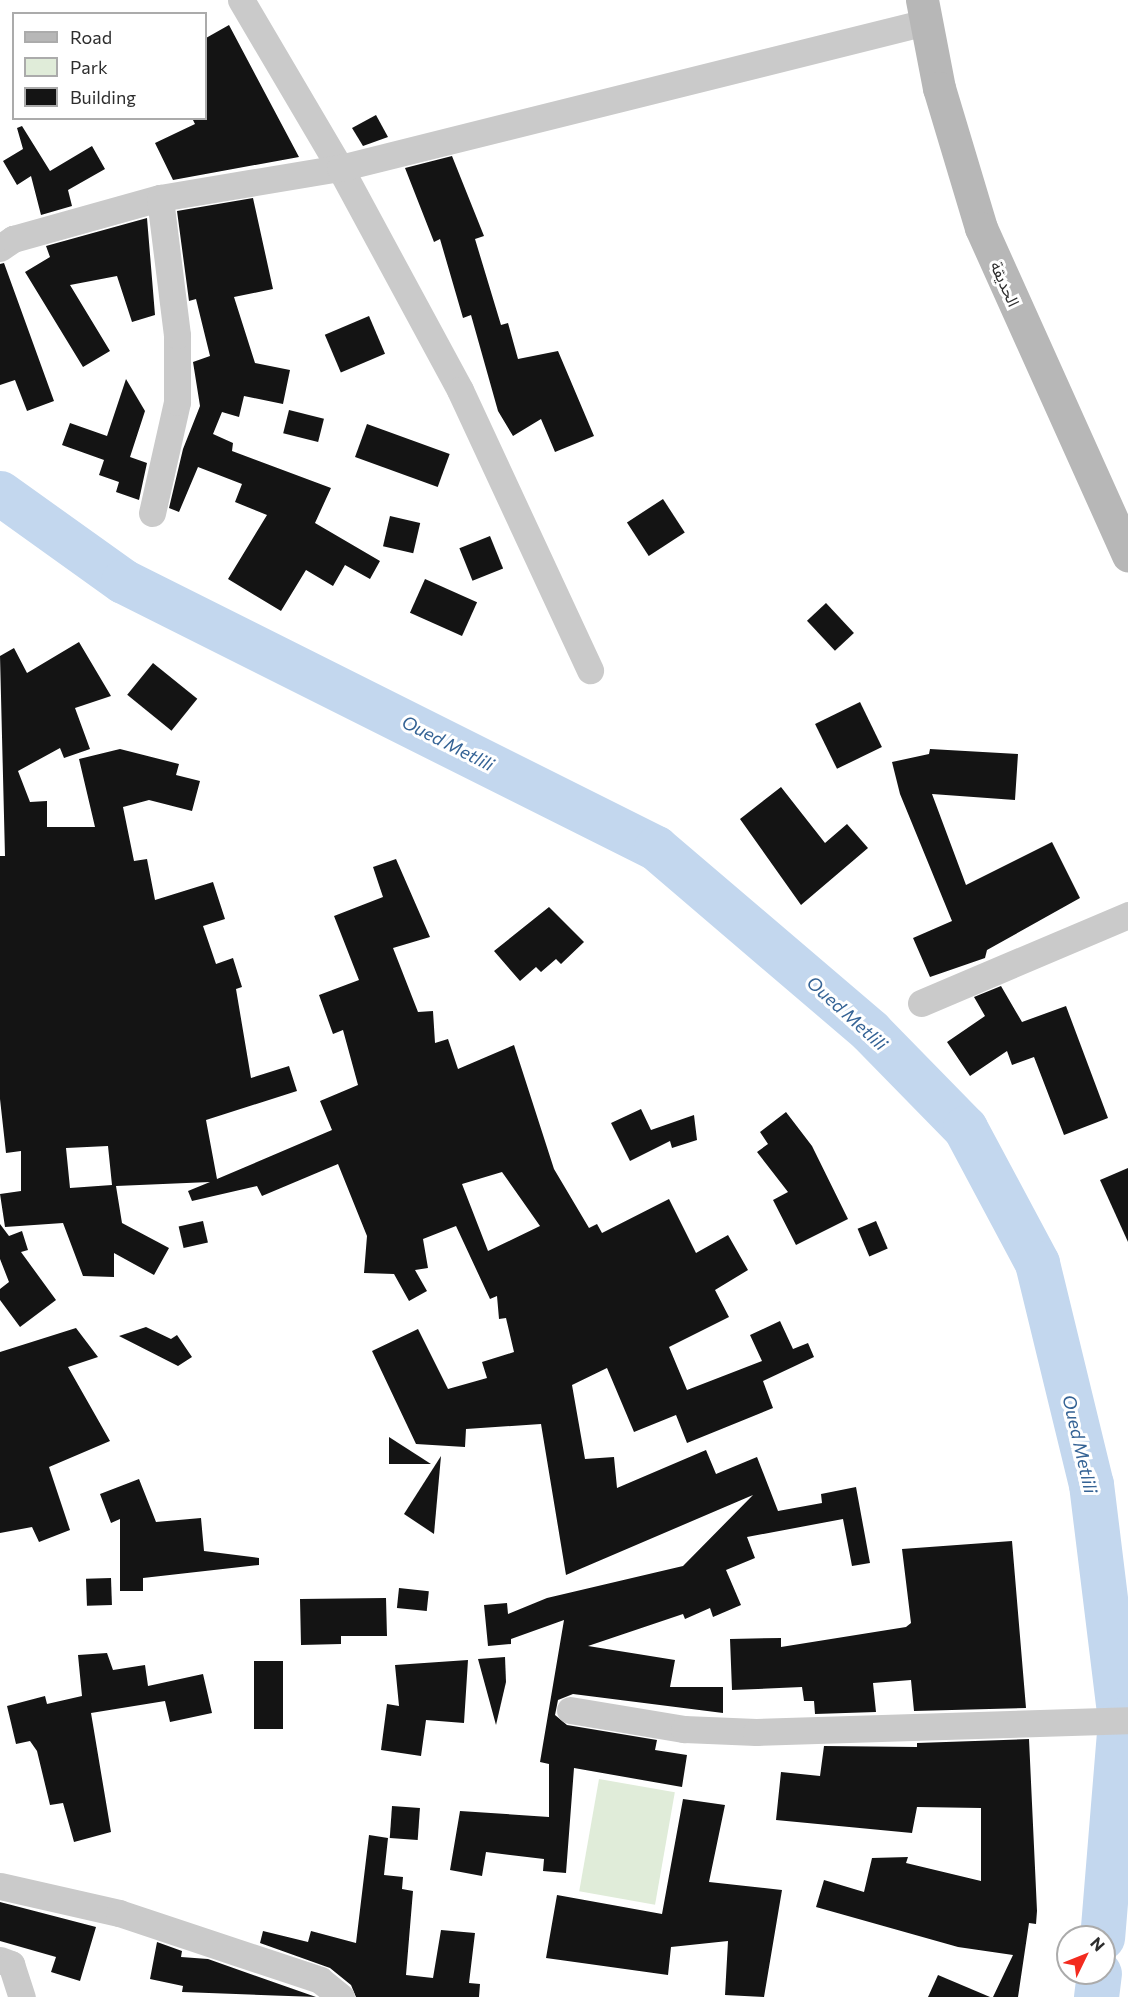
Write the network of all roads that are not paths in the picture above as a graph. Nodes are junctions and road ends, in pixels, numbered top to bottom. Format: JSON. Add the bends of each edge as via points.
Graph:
{"nodes":[{"id":1,"x":241,"y":0,"type":"edge"},
{"id":2,"x":924,"y":11,"type":"edge"},
{"id":3,"x":340,"y":168,"type":"junction"},
{"id":4,"x":160,"y":198,"type":"junction"},
{"id":5,"x":0,"y":248,"type":"edge"},
{"id":6,"x":152,"y":513,"type":"dead end"},
{"id":7,"x":1128,"y":555,"type":"edge"},
{"id":8,"x":590,"y":670,"type":"dead end"},
{"id":9,"x":1128,"y":915,"type":"edge"},
{"id":10,"x":921,"y":1003,"type":"dead end"},
{"id":11,"x":570,"y":1710,"type":"dead end"},
{"id":12,"x":1128,"y":1720,"type":"edge"},
{"id":13,"x":0,"y":1886,"type":"edge"},
{"id":14,"x":0,"y":1960,"type":"edge"},
{"id":15,"x":28,"y":1996,"type":"edge"},
{"id":16,"x":341,"y":1997,"type":"edge"}],
"edges":[{"from":1,"to":3,"type":"street"},
{"from":2,"to":3,"type":"street"},
{"from":2,"to":7,"type":"street","name":"الحديقة","via":[[939,88],[981,228]]},
{"from":3,"to":4,"type":"street"},
{"from":3,"to":8,"type":"street","via":[[460,390]]},
{"from":4,"to":5,"type":"street","via":[[13,239]]},
{"from":4,"to":6,"type":"street","via":[[177,335],[177,402]]},
{"from":9,"to":10,"type":"street"},
{"from":11,"to":12,"type":"street","via":[[684,1729],[756,1732]]},
{"from":13,"to":16,"type":"street","via":[[119,1913],[320,1980]]},
{"from":14,"to":15,"type":"street","via":[[11,1965]]}]}
